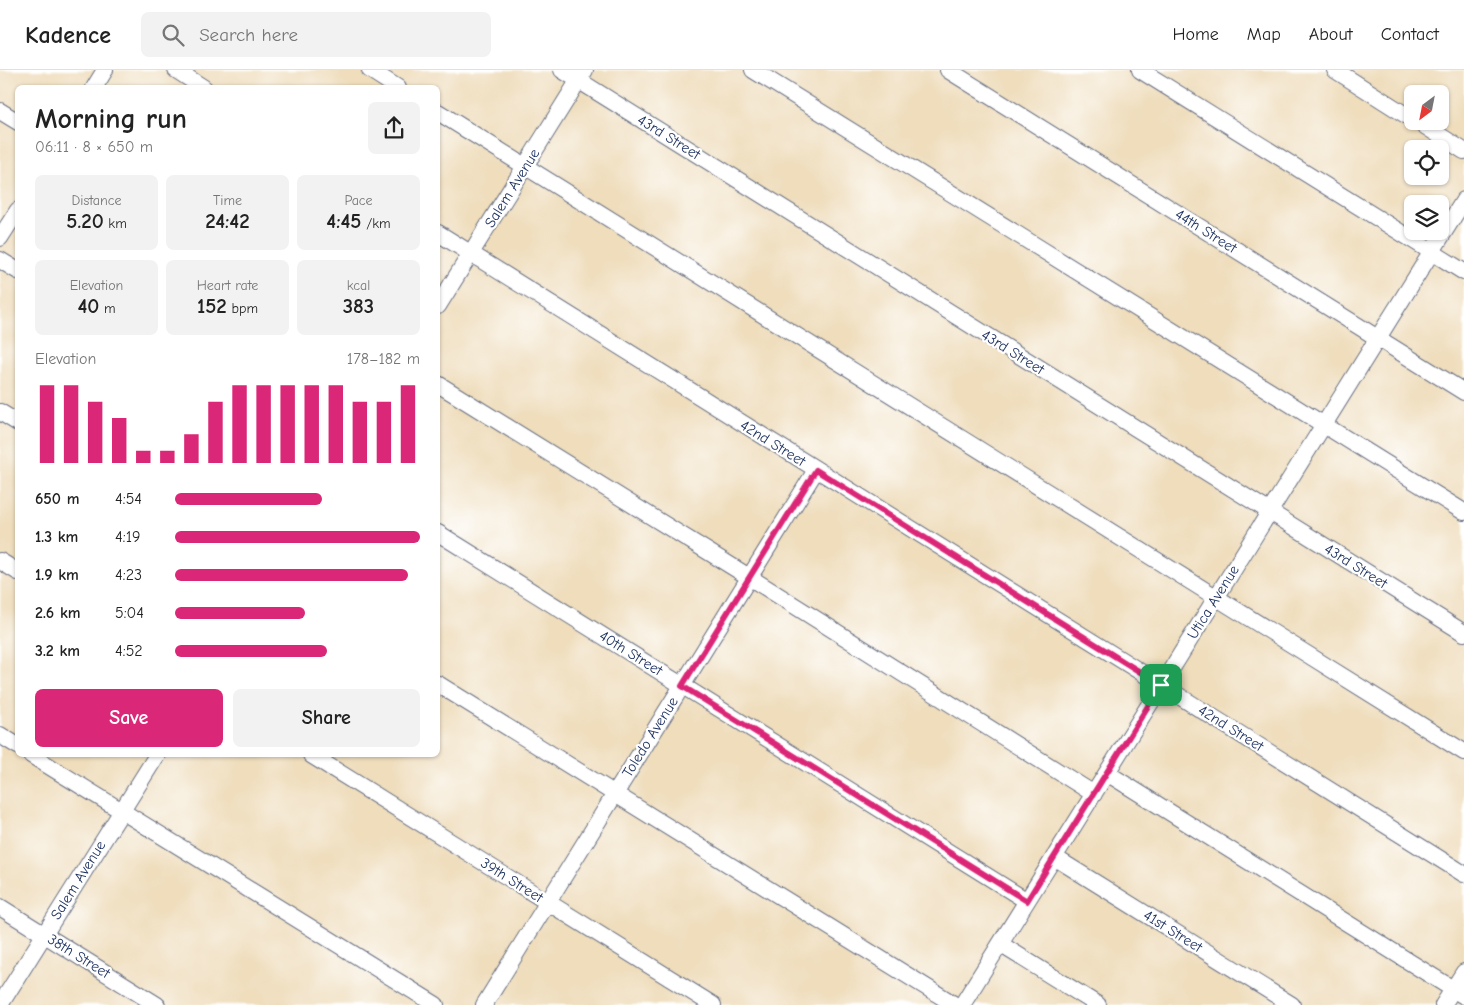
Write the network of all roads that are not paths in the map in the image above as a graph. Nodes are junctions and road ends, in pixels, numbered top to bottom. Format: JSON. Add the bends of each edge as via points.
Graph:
{"nodes":[{"id":1,"x":105,"y":70,"type":"edge"},
{"id":2,"x":176,"y":70,"type":"edge"},
{"id":3,"x":370,"y":70,"type":"edge"},
{"id":4,"x":562,"y":70,"type":"edge"},
{"id":5,"x":753,"y":70,"type":"edge"},
{"id":6,"x":948,"y":70,"type":"edge"},
{"id":7,"x":1140,"y":70,"type":"edge"},
{"id":8,"x":1335,"y":70,"type":"edge"},
{"id":9,"x":582,"y":75,"type":"edge"},
{"id":10,"x":96,"y":85,"type":"edge"},
{"id":11,"x":199,"y":85,"type":"edge"},
{"id":12,"x":393,"y":85,"type":"edge"},
{"id":13,"x":0,"y":111,"type":"edge"},
{"id":14,"x":440,"y":113,"type":"edge"},
{"id":15,"x":1404,"y":114,"type":"edge"},
{"id":16,"x":15,"y":120,"type":"edge"},
{"id":17,"x":1431,"y":130,"type":"edge"},
{"id":18,"x":1464,"y":151,"type":"edge"},
{"id":19,"x":525,"y":167,"type":"junction"},
{"id":20,"x":1464,"y":200,"type":"edge"},
{"id":21,"x":15,"y":215,"type":"edge"},
{"id":22,"x":440,"y":234,"type":"edge"},
{"id":23,"x":0,"y":238,"type":"edge"},
{"id":24,"x":1432,"y":252,"type":"junction"},
{"id":25,"x":470,"y":254,"type":"junction"},
{"id":26,"x":0,"y":260,"type":"edge"},
{"id":27,"x":15,"y":269,"type":"edge"},
{"id":28,"x":1464,"y":272,"type":"edge"},
{"id":29,"x":440,"y":303,"type":"edge"},
{"id":30,"x":1378,"y":338,"type":"junction"},
{"id":31,"x":440,"y":385,"type":"edge"},
{"id":32,"x":1464,"y":392,"type":"edge"},
{"id":33,"x":0,"y":412,"type":"edge"},
{"id":34,"x":15,"y":421,"type":"edge"},
{"id":35,"x":1324,"y":425,"type":"junction"},
{"id":36,"x":816,"y":470,"type":"junction"},
{"id":37,"x":1270,"y":512,"type":"junction"},
{"id":38,"x":1464,"y":512,"type":"edge"},
{"id":39,"x":440,"y":534,"type":"edge"},
{"id":40,"x":0,"y":561,"type":"edge"},
{"id":41,"x":15,"y":570,"type":"edge"},
{"id":42,"x":749,"y":577,"type":"junction"},
{"id":43,"x":1216,"y":598,"type":"junction"},
{"id":44,"x":1464,"y":633,"type":"edge"},
{"id":45,"x":440,"y":685,"type":"edge"},
{"id":46,"x":1161,"y":685,"type":"junction"},
{"id":47,"x":682,"y":686,"type":"junction"},
{"id":48,"x":0,"y":735,"type":"edge"},
{"id":49,"x":15,"y":744,"type":"edge"},
{"id":50,"x":1464,"y":752,"type":"edge"},
{"id":51,"x":34,"y":757,"type":"edge"},
{"id":52,"x":156,"y":757,"type":"edge"},
{"id":53,"x":314,"y":757,"type":"edge"},
{"id":54,"x":1107,"y":772,"type":"junction"},
{"id":55,"x":1094,"y":794,"type":"junction"},
{"id":56,"x":614,"y":795,"type":"junction"},
{"id":57,"x":121,"y":811,"type":"junction"},
{"id":58,"x":1054,"y":857,"type":"junction"},
{"id":59,"x":1464,"y":874,"type":"edge"},
{"id":60,"x":1027,"y":901,"type":"junction"},
{"id":61,"x":548,"y":902,"type":"junction"},
{"id":62,"x":0,"y":907,"type":"edge"},
{"id":63,"x":44,"y":934,"type":"junction"},
{"id":64,"x":1000,"y":944,"type":"junction"},
{"id":65,"x":1464,"y":972,"type":"edge"},
{"id":66,"x":1459,"y":992,"type":"edge"},
{"id":67,"x":0,"y":1005,"type":"edge"},
{"id":68,"x":158,"y":1005,"type":"edge"},
{"id":69,"x":436,"y":1005,"type":"edge"},
{"id":70,"x":484,"y":1005,"type":"edge"},
{"id":71,"x":713,"y":1005,"type":"edge"},
{"id":72,"x":954,"y":1005,"type":"edge"},
{"id":73,"x":962,"y":1005,"type":"edge"},
{"id":74,"x":1098,"y":1005,"type":"edge"},
{"id":75,"x":1292,"y":1005,"type":"edge"},
{"id":76,"x":1443,"y":1005,"type":"edge"}],
"edges":[{"from":1,"to":10,"type":"street"},
{"from":2,"to":11,"type":"street"},
{"from":3,"to":12,"type":"street"},
{"from":4,"to":9,"type":"street","name":"43rd Street"},
{"from":5,"to":35,"type":"street"},
{"from":6,"to":30,"type":"street","name":"44th Street"},
{"from":7,"to":24,"type":"street"},
{"from":8,"to":15,"type":"street"},
{"from":9,"to":19,"type":"street","name":"Salem Avenue"},
{"from":9,"to":37,"type":"street","name":"43rd Street"},
{"from":13,"to":16,"type":"street"},
{"from":14,"to":19,"type":"street"},
{"from":17,"to":18,"type":"street"},
{"from":19,"to":25,"type":"street","name":"Salem Avenue"},
{"from":19,"to":43,"type":"street"},
{"from":20,"to":24,"type":"street","name":"Utica Avenue"},
{"from":21,"to":23,"type":"street"},
{"from":22,"to":25,"type":"street","name":"42nd Street"},
{"from":24,"to":28,"type":"street"},
{"from":24,"to":30,"type":"street","name":"Utica Avenue"},
{"from":25,"to":29,"type":"street","name":"Salem Avenue"},
{"from":25,"to":36,"type":"street","name":"42nd Street"},
{"from":26,"to":27,"type":"street"},
{"from":30,"to":32,"type":"street","name":"44th Street"},
{"from":30,"to":35,"type":"street","name":"Utica Avenue"},
{"from":31,"to":42,"type":"street"},
{"from":33,"to":34,"type":"street"},
{"from":35,"to":37,"type":"street","name":"Utica Avenue"},
{"from":35,"to":38,"type":"street"},
{"from":36,"to":42,"type":"street","name":"Toledo Avenue"},
{"from":36,"to":46,"type":"street","name":"42nd Street"},
{"from":37,"to":43,"type":"street","name":"Utica Avenue"},
{"from":37,"to":44,"type":"street","name":"43rd Street"},
{"from":39,"to":47,"type":"street","name":"40th Street"},
{"from":40,"to":41,"type":"street"},
{"from":42,"to":47,"type":"street","name":"Toledo Avenue"},
{"from":42,"to":55,"type":"street"},
{"from":43,"to":46,"type":"street","name":"Utica Avenue"},
{"from":43,"to":50,"type":"street"},
{"from":45,"to":56,"type":"street"},
{"from":46,"to":54,"type":"street","name":"Utica Avenue"},
{"from":46,"to":59,"type":"street","name":"42nd Street"},
{"from":47,"to":56,"type":"street","name":"Toledo Avenue"},
{"from":47,"to":60,"type":"street","name":"40th Street"},
{"from":48,"to":49,"type":"street"},
{"from":51,"to":57,"type":"street"},
{"from":52,"to":57,"type":"street","name":"Salem Avenue"},
{"from":53,"to":61,"type":"street","name":"39th Street"},
{"from":54,"to":55,"type":"street","name":"Utica Avenue"},
{"from":54,"to":66,"type":"street"},
{"from":55,"to":58,"type":"street","name":"Utica Avenue"},
{"from":56,"to":61,"type":"street","name":"Toledo Avenue"},
{"from":56,"to":72,"type":"street"},
{"from":57,"to":63,"type":"street","name":"Salem Avenue"},
{"from":57,"to":69,"type":"street"},
{"from":58,"to":60,"type":"street","name":"Utica Avenue"},
{"from":58,"to":75,"type":"street","name":"41st Street"},
{"from":60,"to":64,"type":"street","name":"Utica Avenue"},
{"from":61,"to":70,"type":"street","name":"Toledo Avenue"},
{"from":61,"to":71,"type":"street","name":"39th Street"},
{"from":62,"to":63,"type":"street","name":"38th Street"},
{"from":63,"to":67,"type":"street","name":"Salem Avenue"},
{"from":63,"to":68,"type":"street","name":"38th Street"},
{"from":64,"to":73,"type":"street","name":"Utica Avenue"},
{"from":64,"to":74,"type":"street"},
{"from":65,"to":66,"type":"street"},
{"from":66,"to":76,"type":"street"}]}
